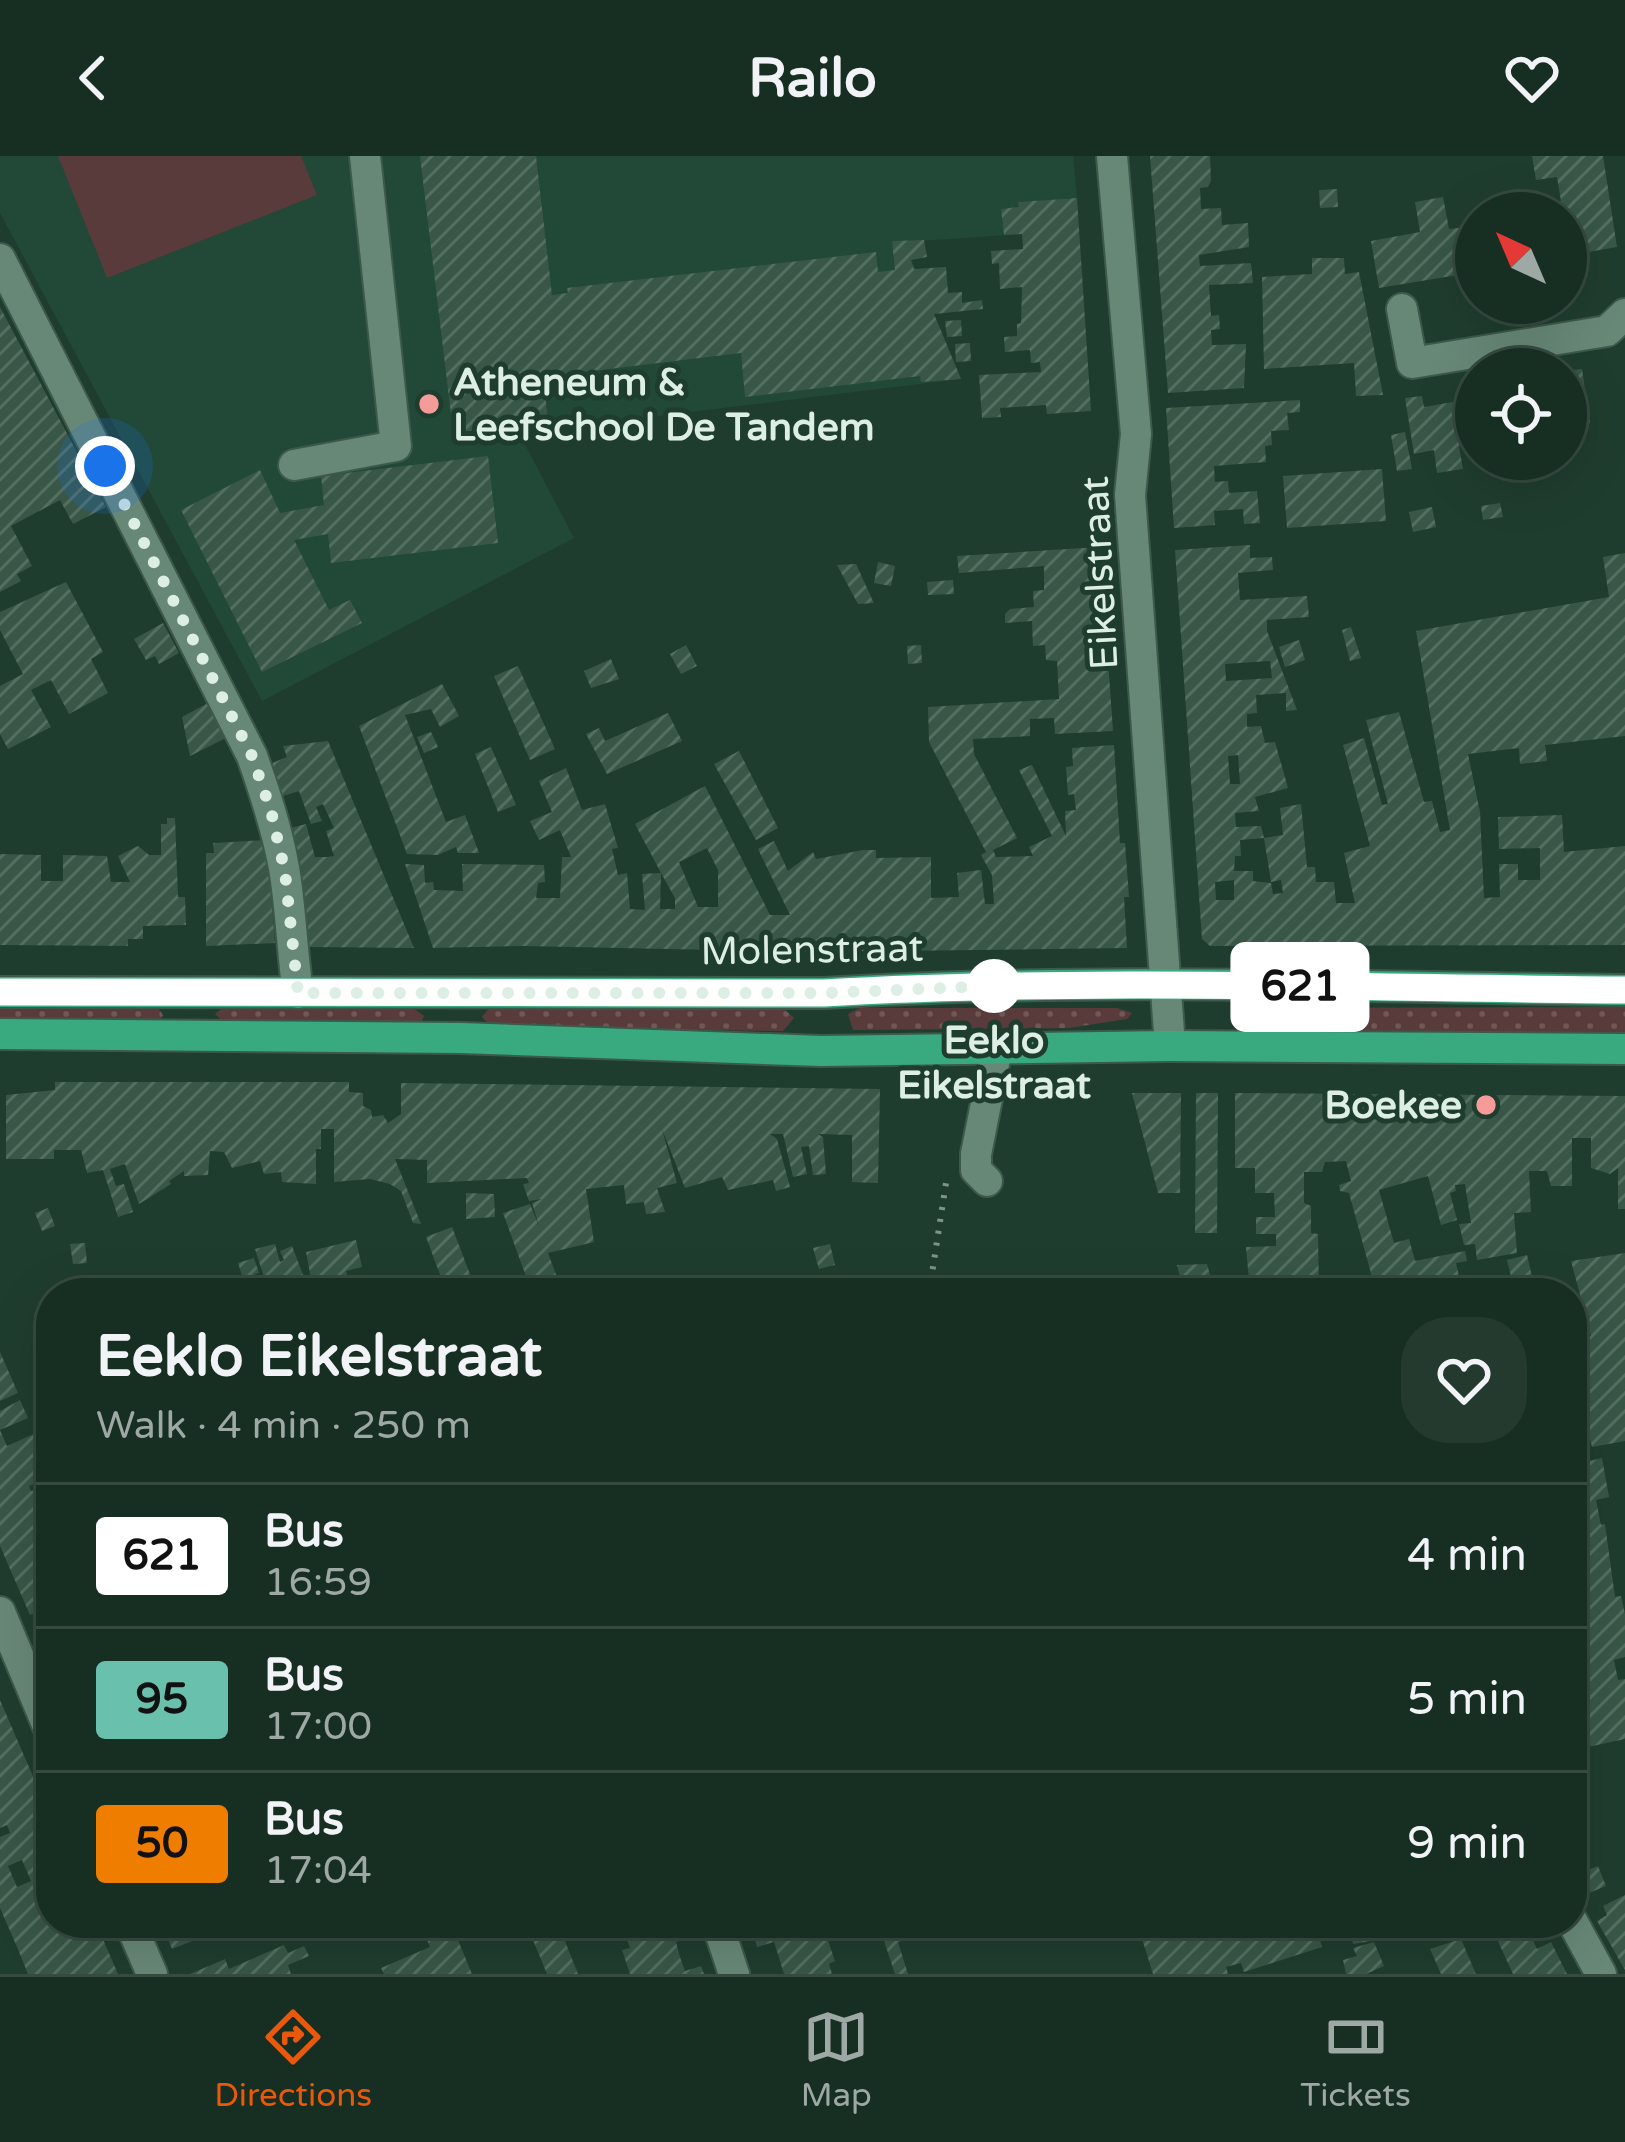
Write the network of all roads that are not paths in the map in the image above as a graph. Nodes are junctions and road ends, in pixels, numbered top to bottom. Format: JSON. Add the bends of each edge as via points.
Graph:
{"nodes":[{"id":1,"x":365,"y":156,"type":"edge"},
{"id":2,"x":1112,"y":156,"type":"edge"},
{"id":3,"x":0,"y":260,"type":"edge"},
{"id":4,"x":1402,"y":309,"type":"dead end"},
{"id":5,"x":1625,"y":314,"type":"edge"},
{"id":6,"x":294,"y":465,"type":"dead end"},
{"id":7,"x":1167,"y":987,"type":"junction"},
{"id":8,"x":1625,"y":990,"type":"edge"},
{"id":9,"x":0,"y":992,"type":"edge"},
{"id":10,"x":298,"y":993,"type":"junction"},
{"id":11,"x":0,"y":1034,"type":"edge"},
{"id":12,"x":1170,"y":1046,"type":"junction"},
{"id":13,"x":997,"y":1048,"type":"junction"},
{"id":14,"x":1625,"y":1049,"type":"edge"},
{"id":15,"x":987,"y":1181,"type":"dead end"},
{"id":16,"x":0,"y":1612,"type":"edge"},
{"id":17,"x":36,"y":1698,"type":"edge"},
{"id":18,"x":136,"y":1938,"type":"edge"},
{"id":19,"x":722,"y":1938,"type":"edge"},
{"id":20,"x":1581,"y":1938,"type":"edge"},
{"id":21,"x":152,"y":1974,"type":"edge"},
{"id":22,"x":734,"y":1974,"type":"edge"},
{"id":23,"x":1601,"y":1974,"type":"edge"}],
"edges":[{"from":1,"to":6,"type":"street","via":[[396,446]]},
{"from":2,"to":7,"type":"street","name":"Eikelstraat"},
{"from":3,"to":10,"type":"street","via":[[252,756],[285,872]]},
{"from":4,"to":5,"type":"street","via":[[1412,363],[1607,331]]},
{"from":7,"to":8,"type":"main road","name":"Molenstraat"},
{"from":7,"to":10,"type":"main road","name":"Molenstraat"},
{"from":7,"to":12,"type":"street","name":"Eikelstraat"},
{"from":9,"to":10,"type":"main road","name":"Molenstraat"},
{"from":11,"to":13,"type":"main road"},
{"from":12,"to":13,"type":"main road"},
{"from":12,"to":14,"type":"main road"},
{"from":13,"to":15,"type":"street","via":[[976,1154],[976,1170]]},
{"from":16,"to":17,"type":"street"},
{"from":18,"to":21,"type":"street"},
{"from":19,"to":22,"type":"street"},
{"from":20,"to":23,"type":"street"}]}
